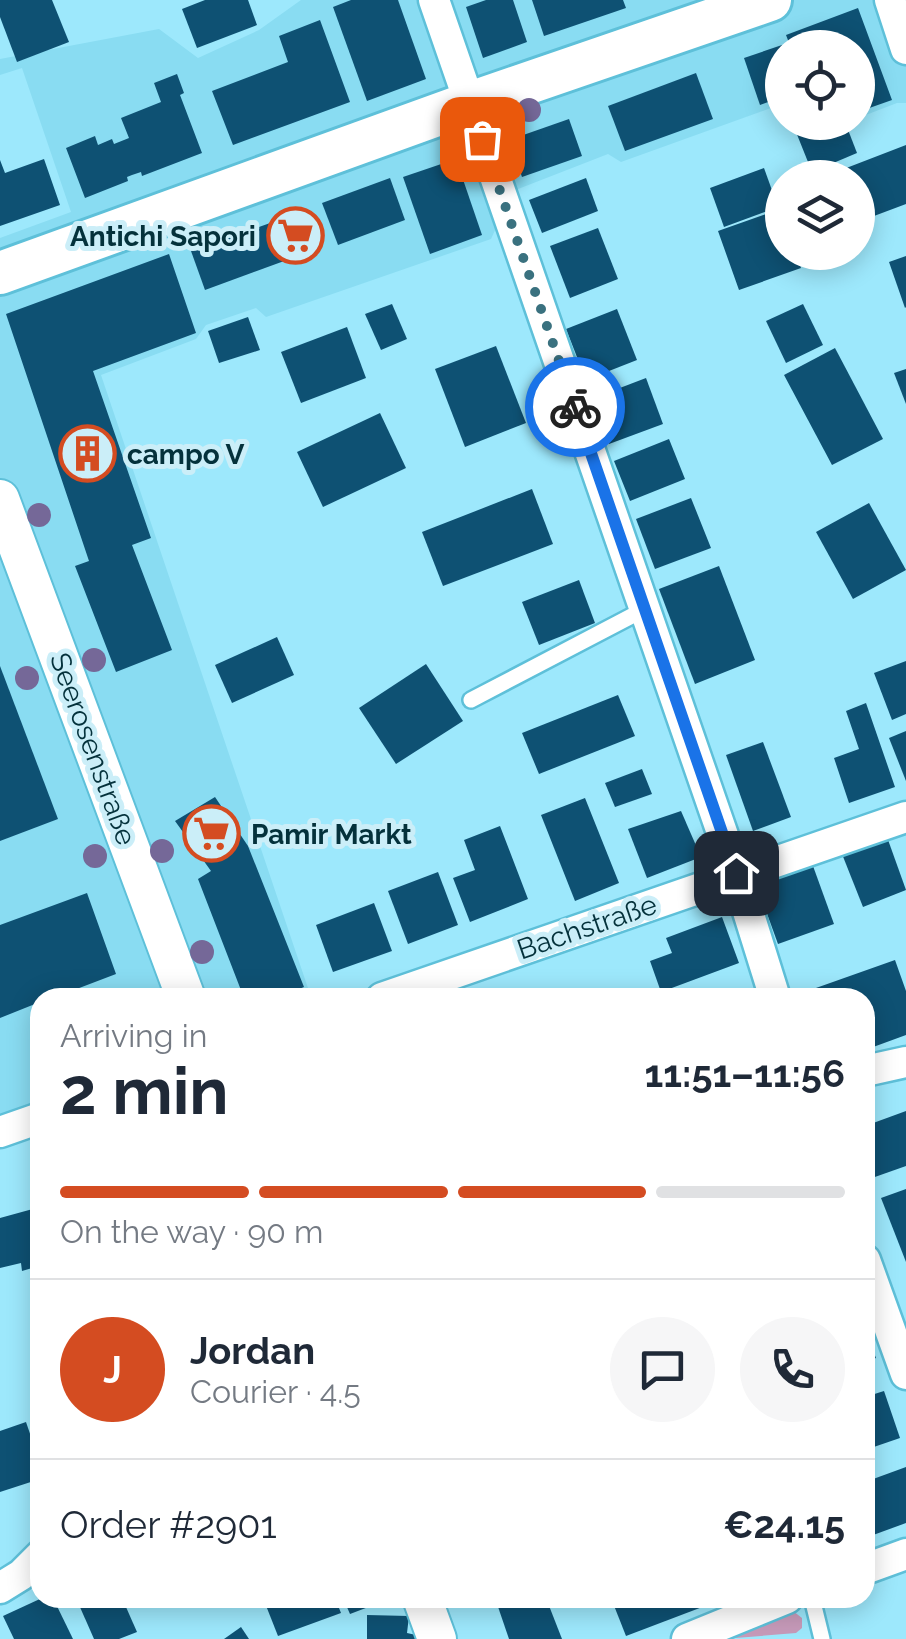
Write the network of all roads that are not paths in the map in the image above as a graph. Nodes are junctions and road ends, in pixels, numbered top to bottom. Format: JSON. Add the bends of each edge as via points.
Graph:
{"nodes":[{"id":1,"x":434,"y":0,"type":"edge"},
{"id":2,"x":770,"y":0,"type":"edge"},
{"id":3,"x":890,"y":0,"type":"edge"},
{"id":4,"x":906,"y":49,"type":"edge"},
{"id":5,"x":470,"y":102,"type":"junction"},
{"id":6,"x":0,"y":273,"type":"edge"},
{"id":7,"x":0,"y":499,"type":"edge"},
{"id":8,"x":645,"y":609,"type":"junction"},
{"id":9,"x":471,"y":700,"type":"dead end"},
{"id":10,"x":906,"y":816,"type":"edge"},
{"id":11,"x":736,"y":873,"type":"junction"},
{"id":12,"x":182,"y":988,"type":"edge"},
{"id":13,"x":411,"y":988,"type":"edge"},
{"id":14,"x":772,"y":988,"type":"edge"},
{"id":15,"x":906,"y":1062,"type":"edge"},
{"id":16,"x":875,"y":1070,"type":"edge"},
{"id":17,"x":30,"y":1122,"type":"edge"},
{"id":18,"x":0,"y":1132,"type":"edge"},
{"id":19,"x":875,"y":1288,"type":"edge"},
{"id":20,"x":906,"y":1374,"type":"edge"},
{"id":21,"x":906,"y":1554,"type":"edge"},
{"id":22,"x":875,"y":1565,"type":"edge"},
{"id":23,"x":30,"y":1567,"type":"edge"},
{"id":24,"x":0,"y":1588,"type":"edge"},
{"id":25,"x":426,"y":1608,"type":"edge"},
{"id":26,"x":763,"y":1608,"type":"edge"},
{"id":27,"x":814,"y":1608,"type":"edge"},
{"id":28,"x":438,"y":1639,"type":"edge"},
{"id":29,"x":687,"y":1639,"type":"edge"},
{"id":30,"x":822,"y":1639,"type":"edge"}],
"edges":[{"from":1,"to":5,"type":"street"},
{"from":2,"to":5,"type":"main road"},
{"from":3,"to":4,"type":"street"},
{"from":5,"to":6,"type":"main road"},
{"from":5,"to":8,"type":"street"},
{"from":7,"to":12,"type":"street","name":"Seerosenstraße"},
{"from":8,"to":9,"type":"lane"},
{"from":8,"to":11,"type":"street"},
{"from":10,"to":11,"type":"street","name":"Bachstraße"},
{"from":11,"to":13,"type":"street","name":"Bachstraße"},
{"from":11,"to":14,"type":"street"},
{"from":15,"to":16,"type":"street"},
{"from":17,"to":18,"type":"street"},
{"from":19,"to":20,"type":"street"},
{"from":21,"to":22,"type":"street"},
{"from":23,"to":24,"type":"street"},
{"from":25,"to":28,"type":"street"},
{"from":26,"to":29,"type":"street"},
{"from":27,"to":30,"type":"lane"}]}
